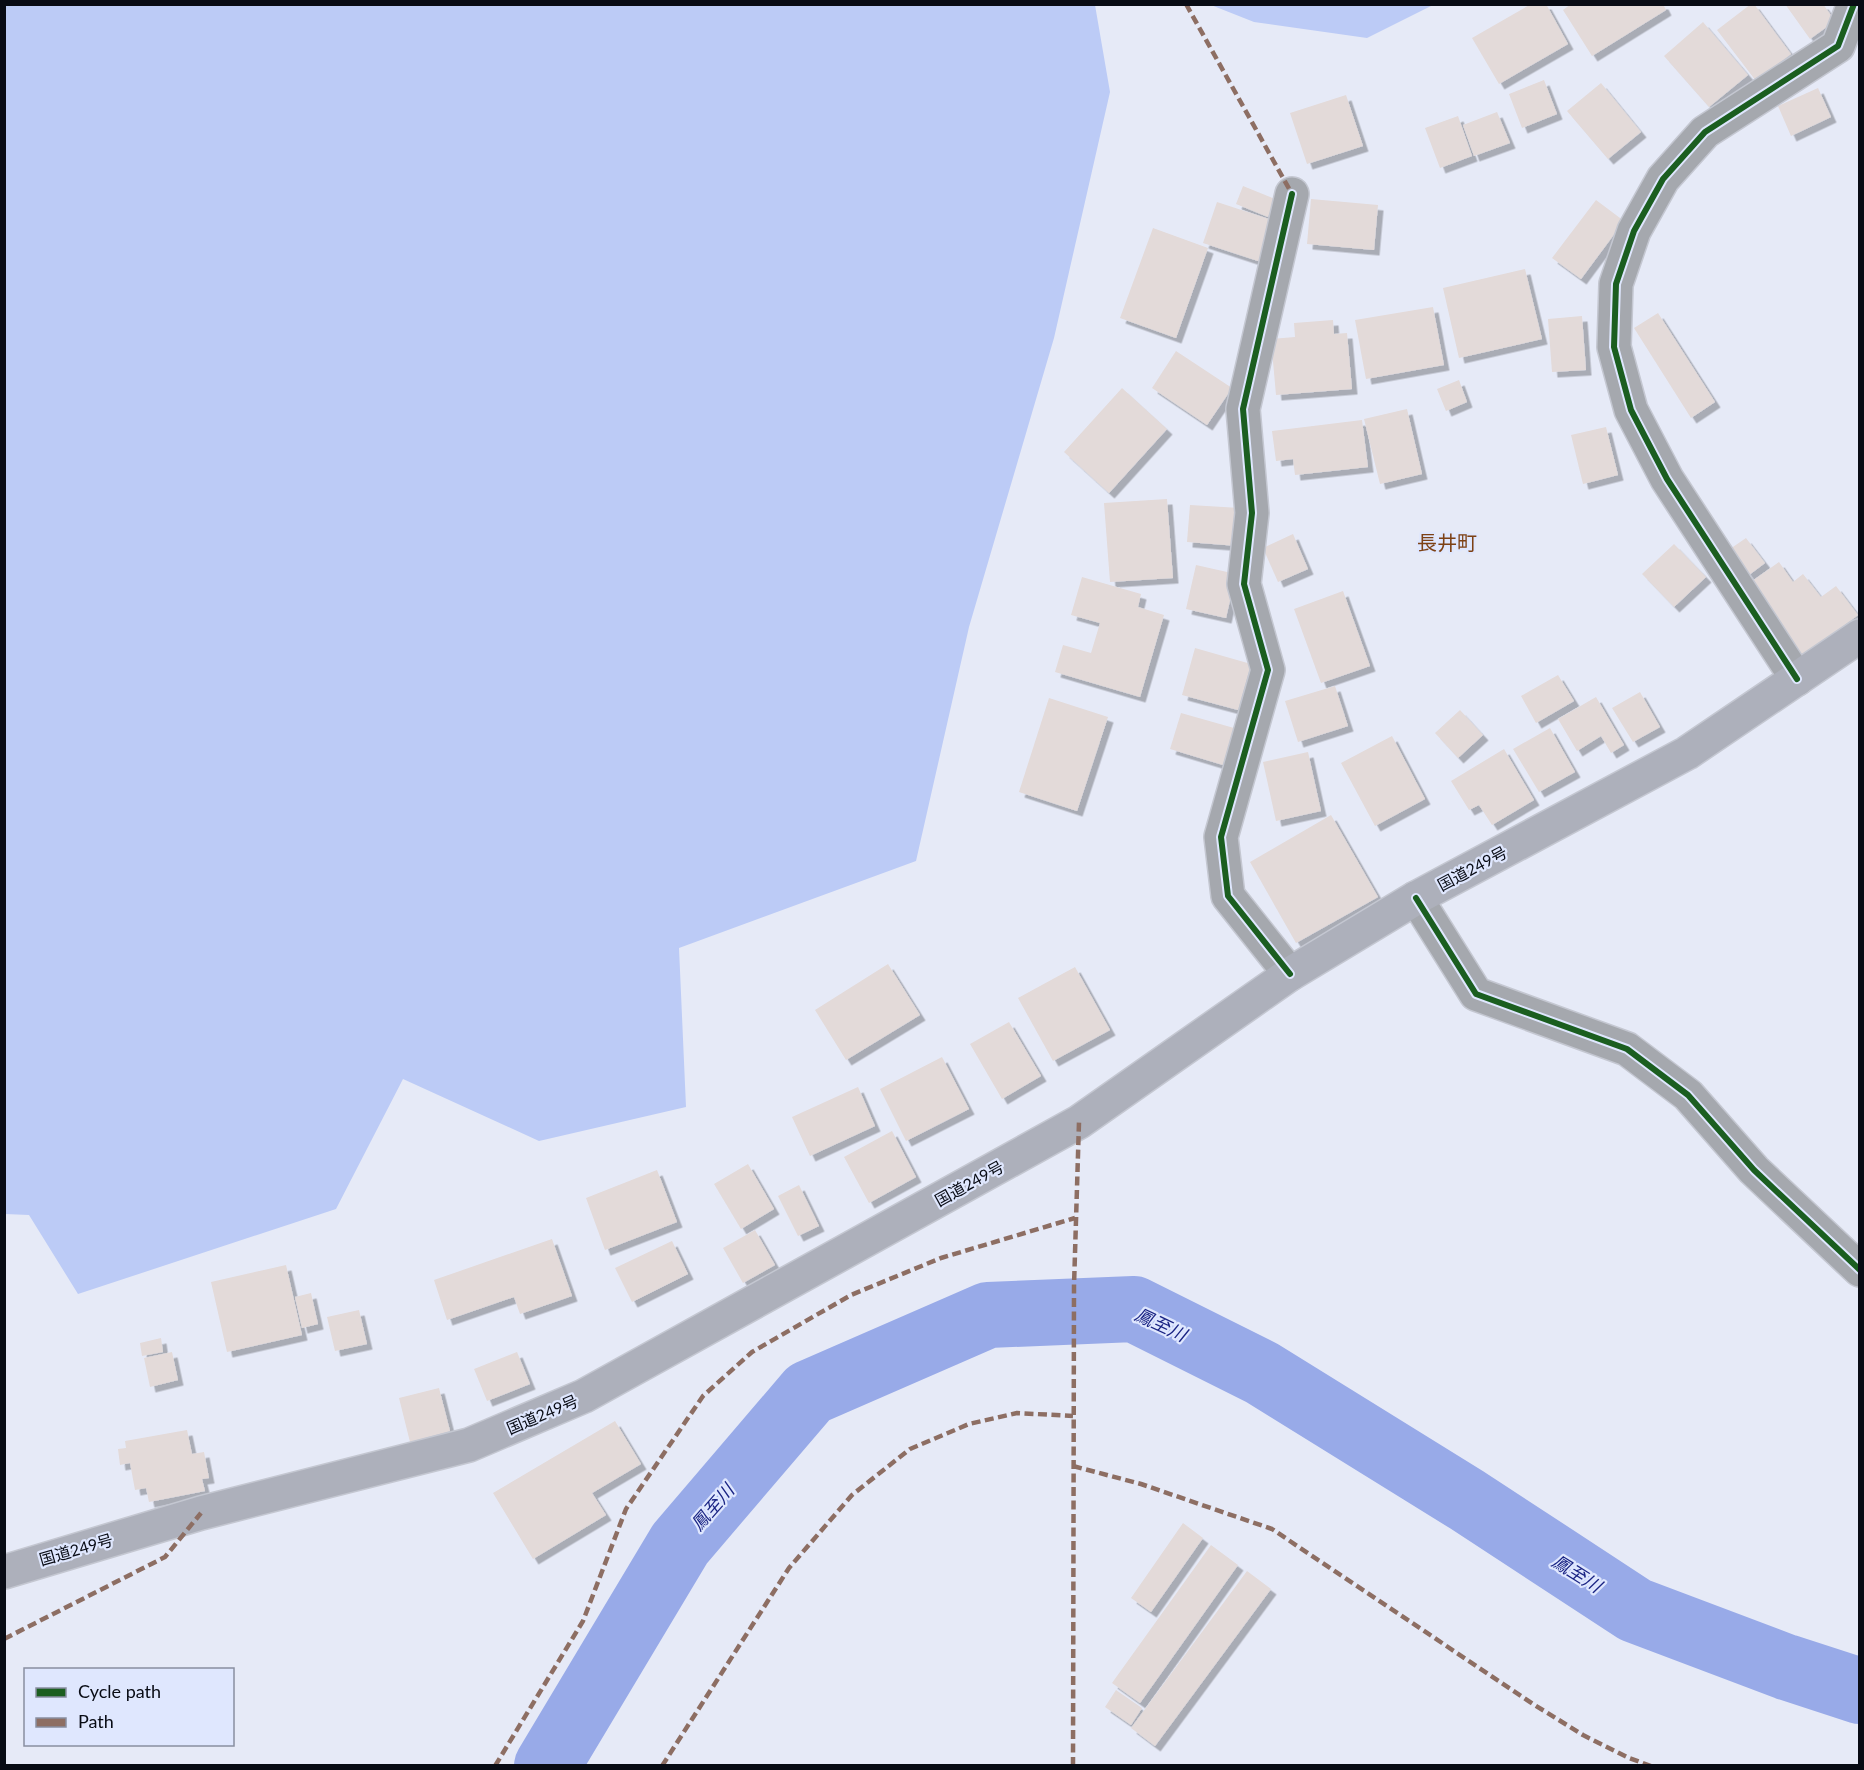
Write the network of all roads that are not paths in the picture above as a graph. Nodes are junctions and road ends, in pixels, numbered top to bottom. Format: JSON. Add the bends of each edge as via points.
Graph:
{"nodes":[{"id":1,"x":1854,"y":4,"type":"edge"},
{"id":2,"x":1292,"y":194,"type":"dead end"},
{"id":3,"x":1860,"y":636,"type":"edge"},
{"id":4,"x":1797,"y":679,"type":"junction"},
{"id":5,"x":1416,"y":898,"type":"junction"},
{"id":6,"x":1290,"y":974,"type":"junction"},
{"id":7,"x":1860,"y":1270,"type":"edge"},
{"id":8,"x":4,"y":1572,"type":"edge"}],
"edges":[{"from":1,"to":4,"type":"street","via":[[1838,46],[1705,132],[1663,179],[1634,231],[1616,284],[1614,347],[1631,410],[1667,479]]},
{"from":2,"to":6,"type":"street","via":[[1243,409],[1252,513],[1244,584],[1268,670],[1221,837],[1228,896]]},
{"from":3,"to":4,"type":"highway","name":"国道249号"},
{"from":4,"to":5,"type":"highway","name":"国道249号","via":[[1687,753]]},
{"from":5,"to":6,"type":"highway","name":"国道249号"},
{"from":5,"to":7,"type":"street","via":[[1476,994],[1627,1049],[1688,1095],[1754,1170]]},
{"from":6,"to":8,"type":"highway","name":"国道249号","via":[[1079,1122],[584,1396],[469,1445],[201,1514]]}]}
